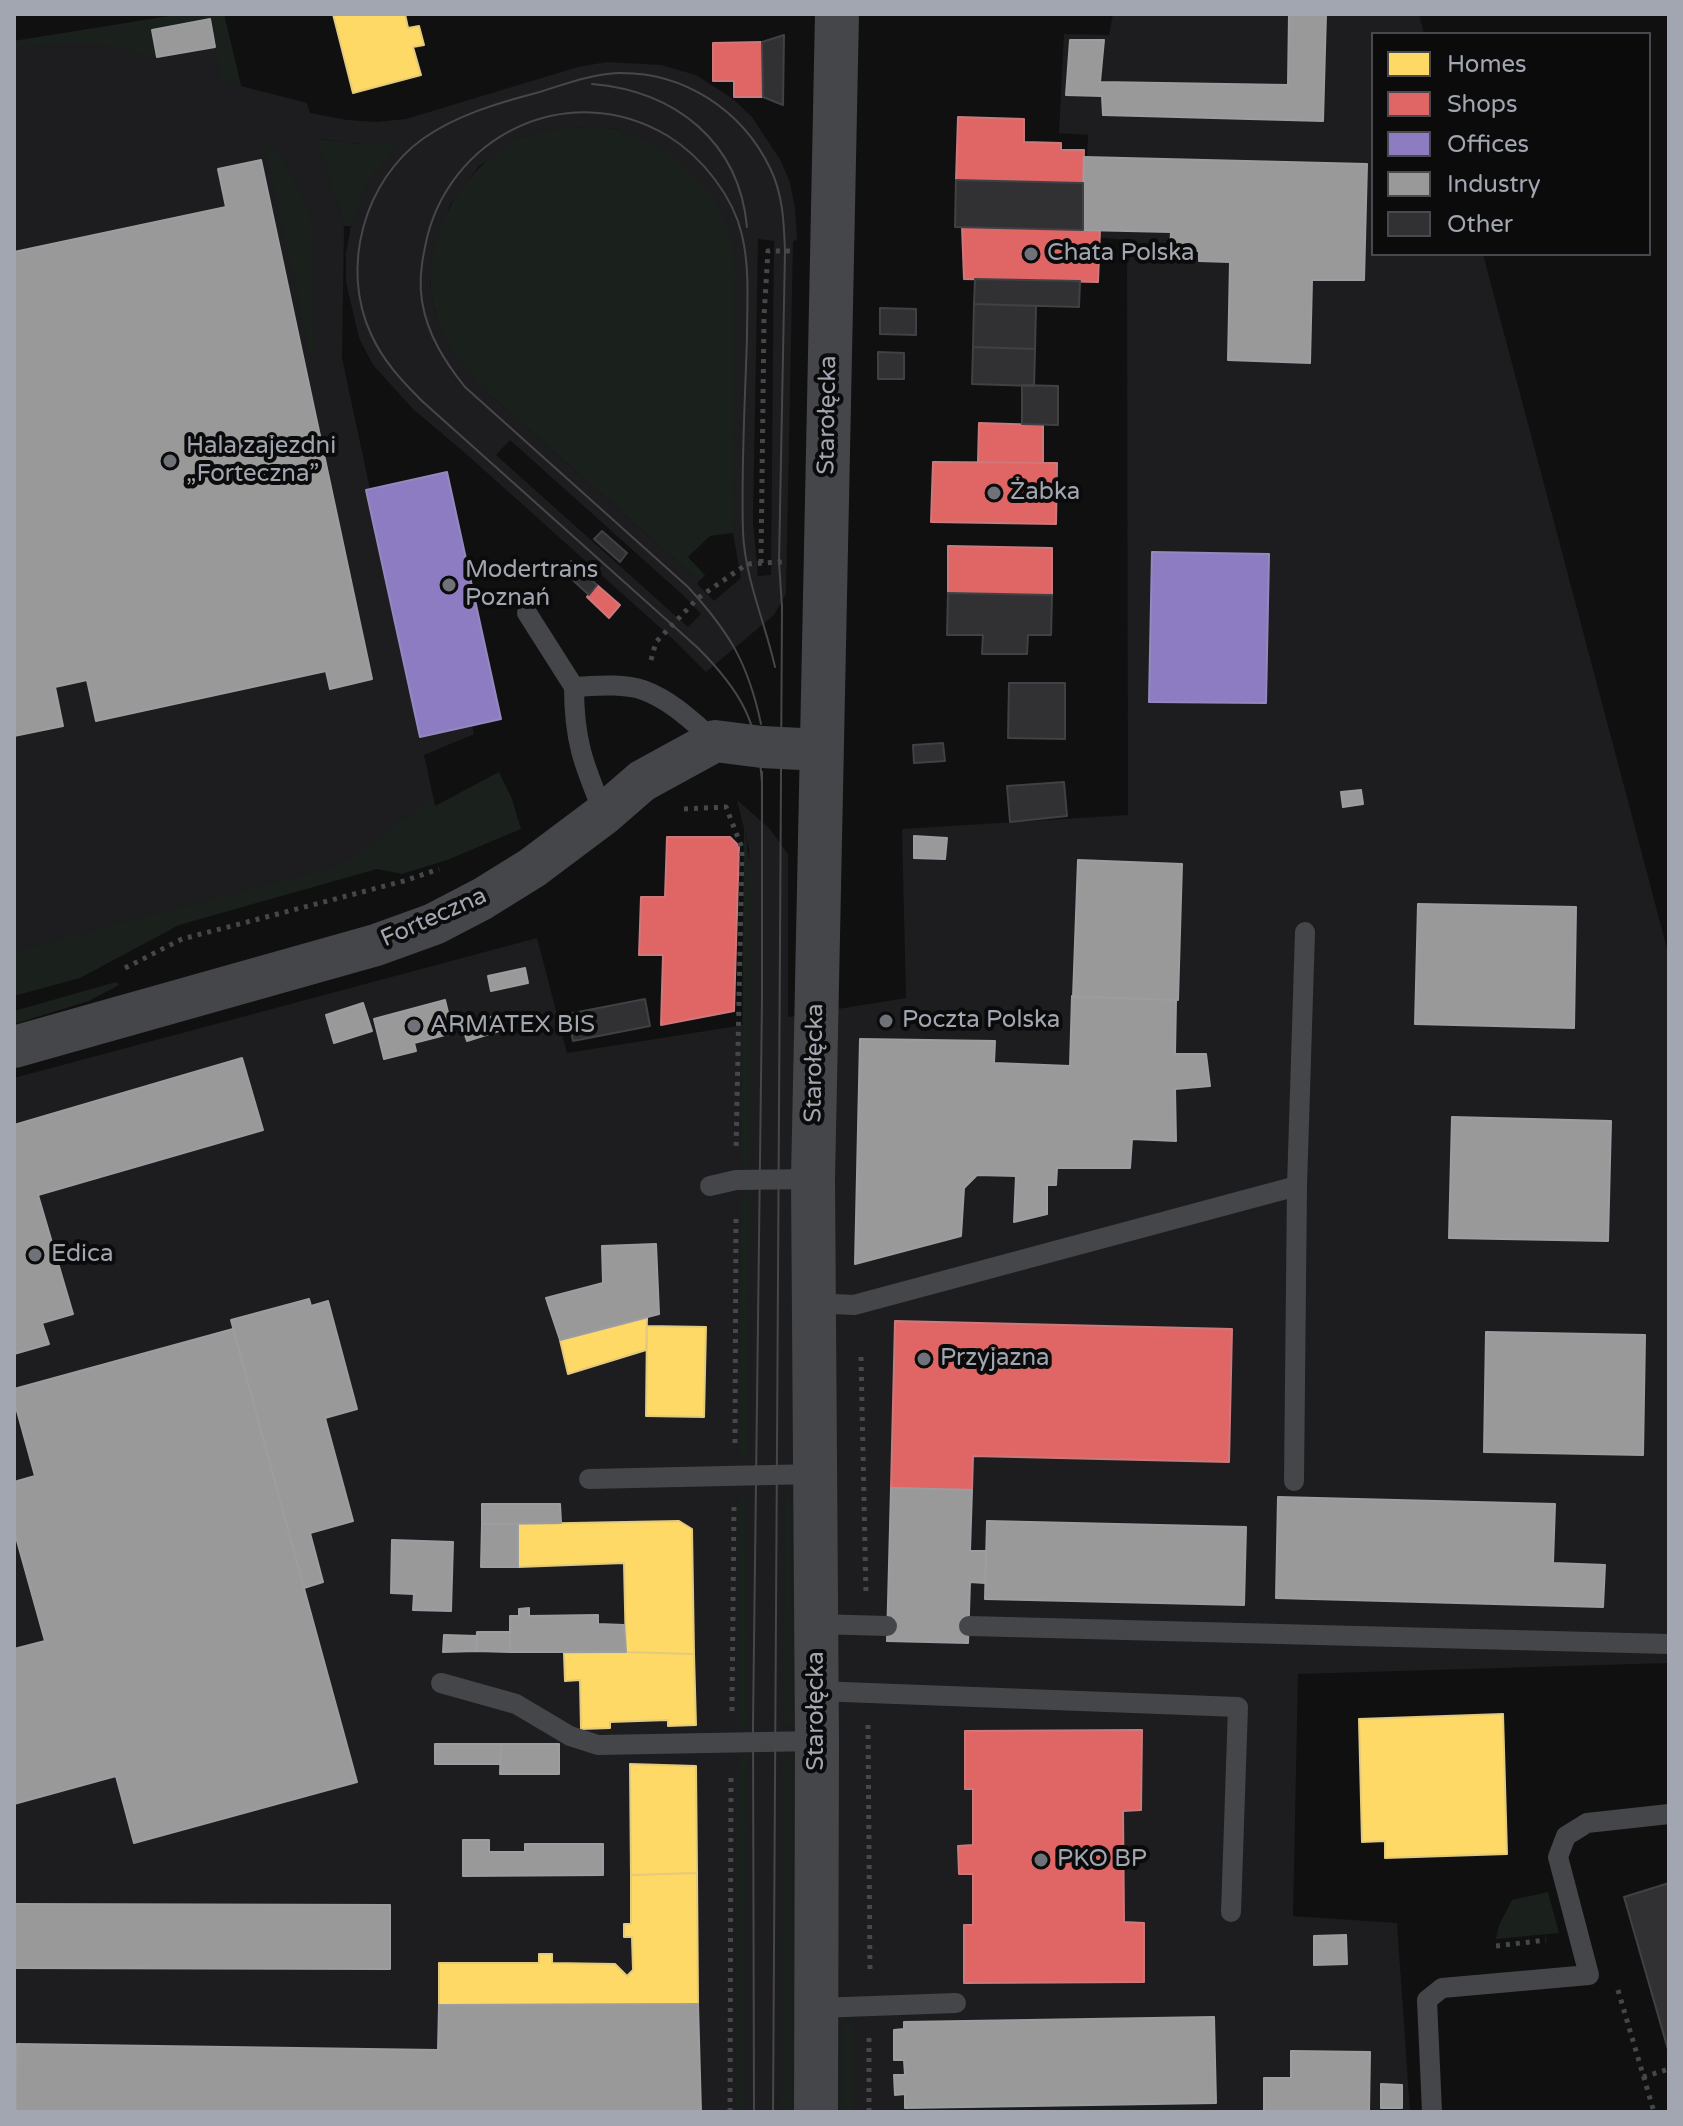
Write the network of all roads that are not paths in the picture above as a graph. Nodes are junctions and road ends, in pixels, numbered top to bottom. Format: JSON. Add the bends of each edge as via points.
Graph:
{"nodes":[{"id":1,"x":837,"y":14,"type":"edge"},
{"id":2,"x":527,"y":613,"type":"dead end"},
{"id":3,"x":574,"y":687,"type":"junction"},
{"id":4,"x":715,"y":741,"type":"junction"},
{"id":5,"x":821,"y":750,"type":"junction"},
{"id":6,"x":604,"y":814,"type":"junction"},
{"id":7,"x":1305,"y":932,"type":"dead end"},
{"id":8,"x":14,"y":1047,"type":"edge"},
{"id":9,"x":813,"y":1179,"type":"junction"},
{"id":10,"x":710,"y":1186,"type":"dead end"},
{"id":11,"x":1297,"y":1186,"type":"junction"},
{"id":12,"x":814,"y":1303,"type":"junction"},
{"id":13,"x":816,"y":1474,"type":"junction"},
{"id":14,"x":589,"y":1479,"type":"dead end"},
{"id":15,"x":1294,"y":1481,"type":"dead end"},
{"id":16,"x":816,"y":1624,"type":"junction"},
{"id":17,"x":887,"y":1626,"type":"dead end"},
{"id":18,"x":969,"y":1626,"type":"dead end"},
{"id":19,"x":1669,"y":1644,"type":"edge"},
{"id":20,"x":441,"y":1683,"type":"dead end"},
{"id":21,"x":817,"y":1691,"type":"junction"},
{"id":22,"x":817,"y":1741,"type":"junction"},
{"id":23,"x":1669,"y":1814,"type":"edge"},
{"id":24,"x":1231,"y":1912,"type":"dead end"},
{"id":25,"x":956,"y":2003,"type":"dead end"},
{"id":26,"x":817,"y":2008,"type":"junction"},
{"id":27,"x":816,"y":2112,"type":"edge"},
{"id":28,"x":1432,"y":2112,"type":"edge"}],
"edges":[{"from":1,"to":5,"type":"street","name":"Starołęcka"},
{"from":2,"to":3,"type":"lane"},
{"from":3,"to":4,"type":"lane","via":[[642,690],[681,711]]},
{"from":3,"to":6,"type":"lane","via":[[581,756]]},
{"from":4,"to":5,"type":"street"},
{"from":4,"to":6,"type":"street","name":"Forteczna","via":[[642,781]]},
{"from":5,"to":9,"type":"street","name":"Starołęcka"},
{"from":6,"to":8,"type":"street","name":"Forteczna","via":[[482,899],[404,936]]},
{"from":7,"to":11,"type":"lane"},
{"from":9,"to":10,"type":"lane","via":[[736,1180]]},
{"from":9,"to":12,"type":"street","name":"Starołęcka"},
{"from":11,"to":12,"type":"lane","via":[[854,1305]]},
{"from":11,"to":15,"type":"lane"},
{"from":12,"to":13,"type":"street","name":"Starołęcka"},
{"from":13,"to":14,"type":"lane"},
{"from":13,"to":16,"type":"street","name":"Starołęcka"},
{"from":16,"to":17,"type":"lane"},
{"from":16,"to":21,"type":"street","name":"Starołęcka"},
{"from":18,"to":19,"type":"lane"},
{"from":20,"to":22,"type":"lane","via":[[516,1704],[570,1736],[598,1745]]},
{"from":21,"to":22,"type":"street","name":"Starołęcka"},
{"from":21,"to":24,"type":"lane","via":[[1238,1707]]},
{"from":22,"to":26,"type":"street","name":"Starołęcka"},
{"from":23,"to":28,"type":"lane","via":[[1587,1823],[1566,1836],[1558,1857],[1589,1975],[1442,1988],[1427,2000]]},
{"from":25,"to":26,"type":"lane"},
{"from":26,"to":27,"type":"street","name":"Starołęcka"}]}
